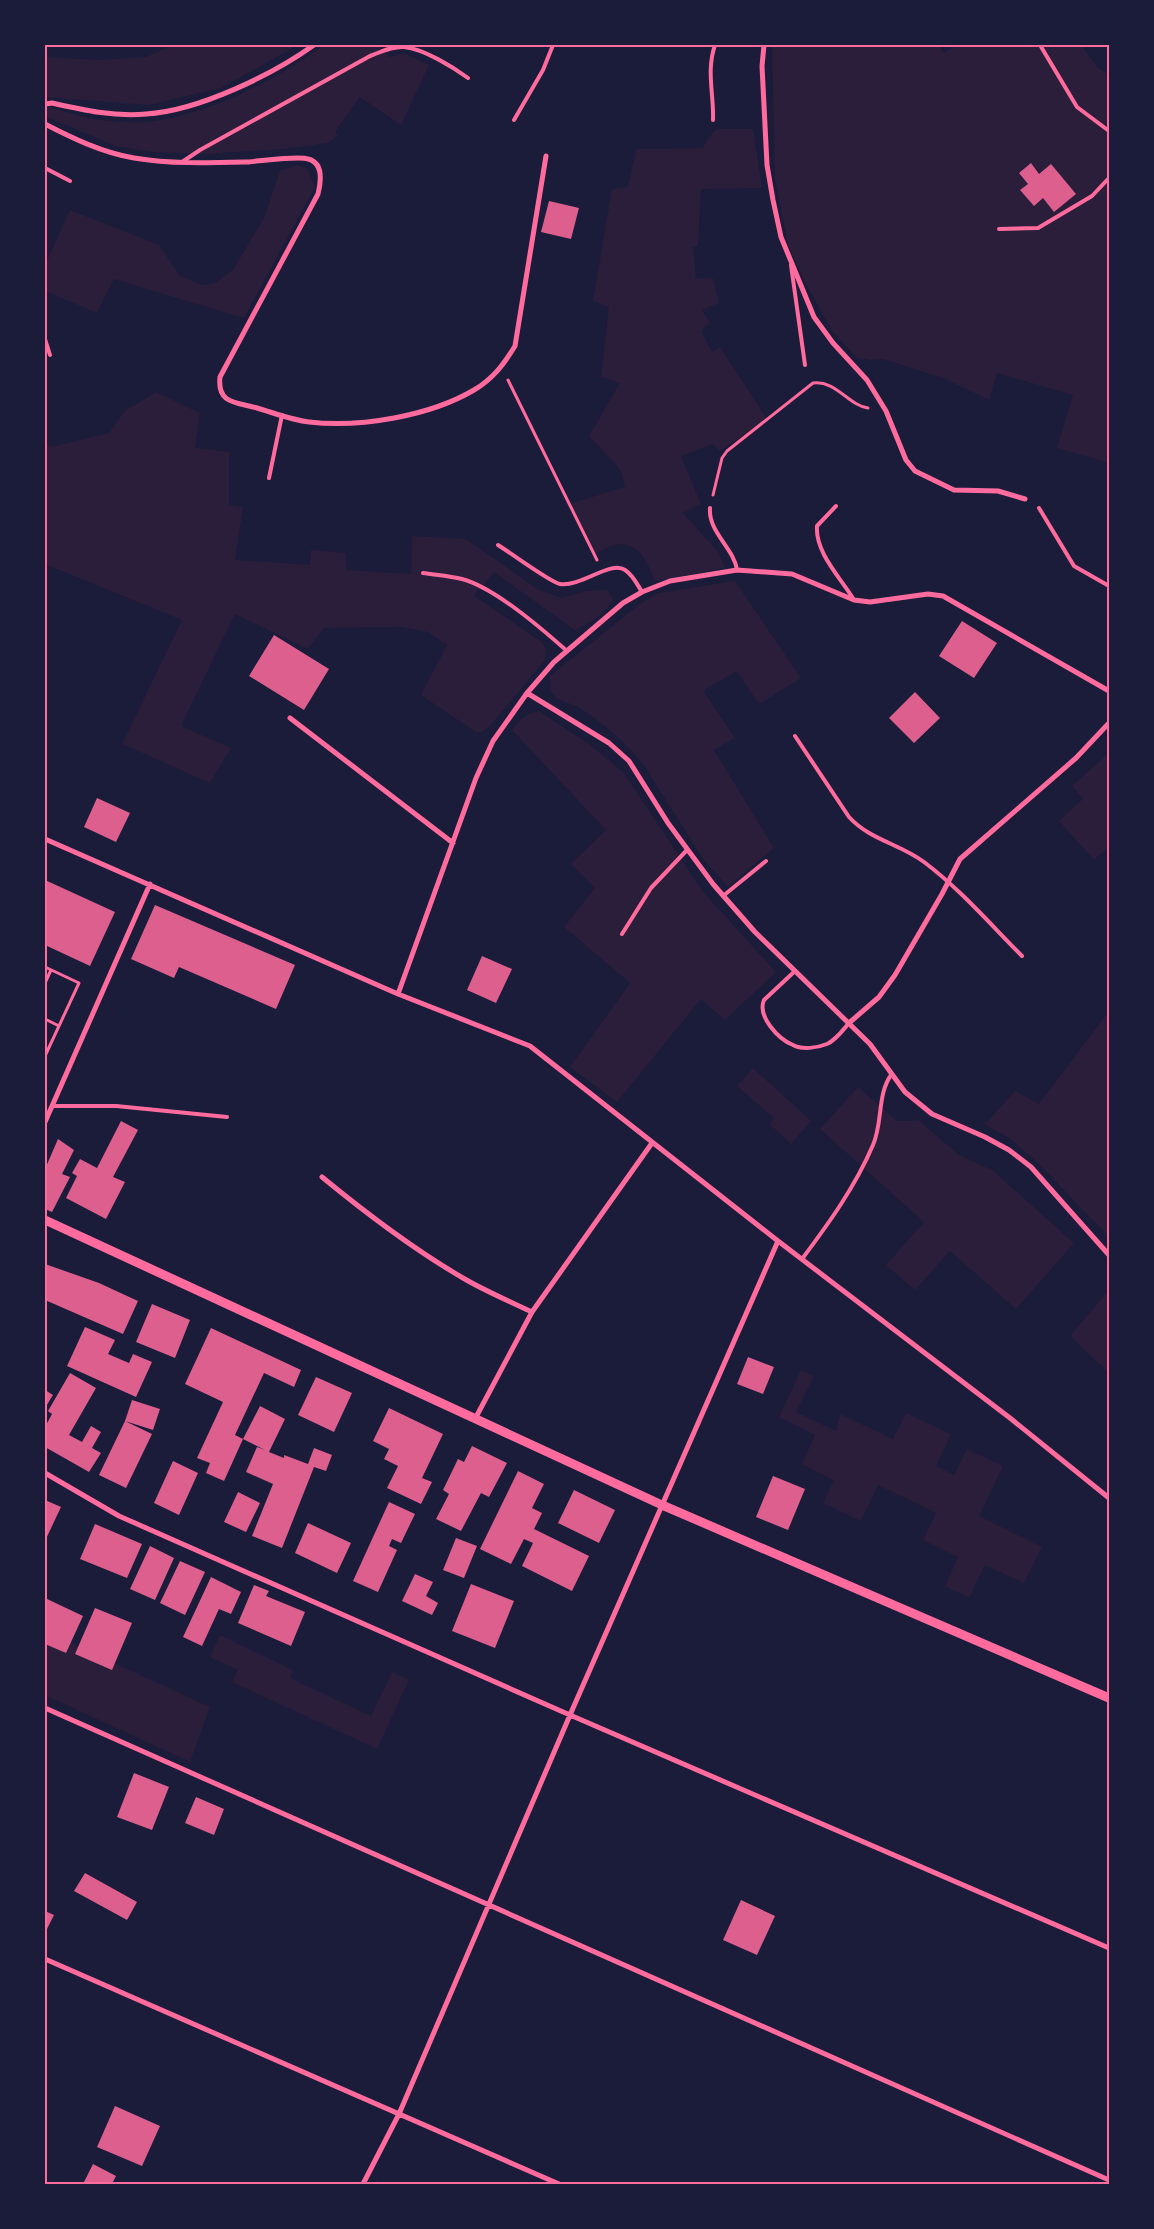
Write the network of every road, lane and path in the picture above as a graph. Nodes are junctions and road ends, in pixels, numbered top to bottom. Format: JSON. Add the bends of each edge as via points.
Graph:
{"nodes":[{"id":1,"x":314,"y":45,"type":"edge"},
{"id":2,"x":553,"y":45,"type":"edge"},
{"id":3,"x":714,"y":45,"type":"edge"},
{"id":4,"x":764,"y":45,"type":"edge"},
{"id":5,"x":1040,"y":45,"type":"edge"},
{"id":6,"x":468,"y":78,"type":"dead end"},
{"id":7,"x":45,"y":104,"type":"edge"},
{"id":8,"x":514,"y":120,"type":"dead end"},
{"id":9,"x":713,"y":120,"type":"dead end"},
{"id":10,"x":45,"y":124,"type":"edge"},
{"id":11,"x":1109,"y":131,"type":"edge"},
{"id":12,"x":546,"y":156,"type":"dead end"},
{"id":13,"x":182,"y":162,"type":"junction"},
{"id":14,"x":45,"y":168,"type":"edge"},
{"id":15,"x":1109,"y":178,"type":"edge"},
{"id":16,"x":70,"y":181,"type":"dead end"},
{"id":17,"x":999,"y":229,"type":"dead end"},
{"id":18,"x":791,"y":265,"type":"junction"},
{"id":19,"x":45,"y":338,"type":"edge"},
{"id":20,"x":50,"y":355,"type":"dead end"},
{"id":21,"x":805,"y":365,"type":"dead end"},
{"id":22,"x":502,"y":368,"type":"junction"},
{"id":23,"x":882,"y":404,"type":"junction"},
{"id":24,"x":282,"y":415,"type":"junction"},
{"id":25,"x":269,"y":478,"type":"dead end"},
{"id":26,"x":1025,"y":499,"type":"dead end"},
{"id":27,"x":836,"y":506,"type":"dead end"},
{"id":28,"x":710,"y":508,"type":"joint"},
{"id":29,"x":1039,"y":508,"type":"dead end"},
{"id":30,"x":498,"y":545,"type":"dead end"},
{"id":31,"x":603,"y":570,"type":"junction"},
{"id":32,"x":737,"y":570,"type":"junction"},
{"id":33,"x":423,"y":573,"type":"dead end"},
{"id":34,"x":1109,"y":586,"type":"edge"},
{"id":35,"x":642,"y":592,"type":"junction"},
{"id":36,"x":854,"y":600,"type":"junction"},
{"id":37,"x":567,"y":651,"type":"junction"},
{"id":38,"x":1109,"y":690,"type":"edge"},
{"id":39,"x":527,"y":693,"type":"junction"},
{"id":40,"x":290,"y":718,"type":"dead end"},
{"id":41,"x":1109,"y":723,"type":"edge"},
{"id":42,"x":795,"y":736,"type":"dead end"},
{"id":43,"x":45,"y":839,"type":"edge"},
{"id":44,"x":453,"y":843,"type":"junction"},
{"id":45,"x":686,"y":850,"type":"junction"},
{"id":46,"x":766,"y":861,"type":"dead end"},
{"id":47,"x":948,"y":882,"type":"junction"},
{"id":48,"x":150,"y":884,"type":"junction"},
{"id":49,"x":723,"y":896,"type":"junction"},
{"id":50,"x":622,"y":934,"type":"dead end"},
{"id":51,"x":1022,"y":956,"type":"dead end"},
{"id":52,"x":45,"y":967,"type":"edge"},
{"id":53,"x":51,"y":970,"type":"junction"},
{"id":54,"x":795,"y":971,"type":"junction"},
{"id":55,"x":45,"y":984,"type":"edge"},
{"id":56,"x":398,"y":994,"type":"junction"},
{"id":57,"x":45,"y":1019,"type":"edge"},
{"id":58,"x":849,"y":1022,"type":"junction"},
{"id":59,"x":59,"y":1026,"type":"junction"},
{"id":60,"x":46,"y":1053,"type":"edge"},
{"id":61,"x":892,"y":1075,"type":"junction"},
{"id":62,"x":52,"y":1106,"type":"junction"},
{"id":63,"x":227,"y":1117,"type":"dead end"},
{"id":64,"x":45,"y":1122,"type":"edge"},
{"id":65,"x":652,"y":1143,"type":"junction"},
{"id":66,"x":322,"y":1178,"type":"dead end"},
{"id":67,"x":45,"y":1220,"type":"edge"},
{"id":68,"x":778,"y":1241,"type":"junction"},
{"id":69,"x":1109,"y":1255,"type":"edge"},
{"id":70,"x":802,"y":1259,"type":"junction"},
{"id":71,"x":532,"y":1312,"type":"junction"},
{"id":72,"x":474,"y":1419,"type":"junction"},
{"id":73,"x":45,"y":1473,"type":"edge"},
{"id":74,"x":1109,"y":1498,"type":"edge"},
{"id":75,"x":662,"y":1505,"type":"junction"},
{"id":76,"x":1109,"y":1698,"type":"edge"},
{"id":77,"x":45,"y":1708,"type":"edge"},
{"id":78,"x":570,"y":1715,"type":"junction"},
{"id":79,"x":490,"y":1904,"type":"junction"},
{"id":80,"x":1109,"y":1948,"type":"edge"},
{"id":81,"x":45,"y":1959,"type":"edge"},
{"id":82,"x":398,"y":2114,"type":"junction"},
{"id":83,"x":1109,"y":2180,"type":"edge"},
{"id":84,"x":363,"y":2184,"type":"edge"},
{"id":85,"x":559,"y":2184,"type":"edge"}],
"edges":[{"from":1,"to":7,"type":"street","via":[[245,84],[183,108],[147,114],[104,114]]},
{"from":2,"to":8,"type":"lane"},
{"from":3,"to":9,"type":"lane","via":[[710,85]]},
{"from":4,"to":18,"type":"street","via":[[762,66],[767,165],[780,237]]},
{"from":5,"to":11,"type":"lane","via":[[1077,107]]},
{"from":6,"to":13,"type":"lane","via":[[419,50],[390,48],[370,56]]},
{"from":10,"to":13,"type":"street","via":[[101,149],[133,158]]},
{"from":12,"to":22,"type":"street","via":[[514,346]]},
{"from":13,"to":24,"type":"street","via":[[307,158],[316,163],[320,171],[318,194],[220,377],[219,390],[223,397]]},
{"from":14,"to":16,"type":"lane"},
{"from":15,"to":17,"type":"lane","via":[[1092,196],[1038,228]]},
{"from":18,"to":21,"type":"lane"},
{"from":18,"to":23,"type":"street","via":[[814,317],[867,380]]},
{"from":19,"to":20,"type":"lane"},
{"from":22,"to":24,"type":"street","via":[[476,390],[447,403],[401,416],[346,424],[307,422]]},
{"from":22,"to":31,"type":"path"},
{"from":23,"to":26,"type":"street","via":[[906,460],[915,471],[954,490],[998,491]]},
{"from":23,"to":28,"type":"path","via":[[863,407],[835,388],[820,382],[813,383],[727,451],[722,458]]},
{"from":24,"to":25,"type":"lane"},
{"from":27,"to":36,"type":"lane","via":[[816,526],[816,537]]},
{"from":28,"to":32,"type":"lane","via":[[713,526]]},
{"from":29,"to":34,"type":"lane","via":[[1074,566]]},
{"from":30,"to":31,"type":"lane","via":[[558,584],[576,584]]},
{"from":31,"to":35,"type":"lane","via":[[624,569]]},
{"from":32,"to":35,"type":"street","via":[[670,581]]},
{"from":32,"to":36,"type":"street","via":[[792,574]]},
{"from":33,"to":37,"type":"lane","via":[[475,584],[538,626]]},
{"from":35,"to":37,"type":"street","via":[[623,603]]},
{"from":36,"to":38,"type":"street","via":[[870,602],[928,594],[944,596]]},
{"from":37,"to":39,"type":"street"},
{"from":39,"to":44,"type":"street","via":[[494,741],[476,778]]},
{"from":39,"to":45,"type":"street","via":[[610,743],[629,761]]},
{"from":40,"to":44,"type":"street"},
{"from":41,"to":47,"type":"street","via":[[1063,770],[960,859]]},
{"from":42,"to":47,"type":"lane","via":[[860,829],[903,848]]},
{"from":43,"to":48,"type":"street"},
{"from":44,"to":56,"type":"street"},
{"from":45,"to":49,"type":"street"},
{"from":45,"to":50,"type":"lane","via":[[651,888]]},
{"from":46,"to":49,"type":"lane"},
{"from":47,"to":51,"type":"lane"},
{"from":47,"to":58,"type":"street","via":[[895,975],[879,997]]},
{"from":48,"to":56,"type":"street"},
{"from":48,"to":62,"type":"street"},
{"from":49,"to":54,"type":"street"},
{"from":52,"to":53,"type":"path"},
{"from":53,"to":55,"type":"path"},
{"from":53,"to":59,"type":"path","via":[[79,983]]},
{"from":54,"to":58,"type":"street"},
{"from":54,"to":58,"type":"lane","via":[[764,1000],[762,1006],[767,1020],[780,1036],[794,1046],[816,1047],[828,1044]]},
{"from":56,"to":65,"type":"street","via":[[530,1046]]},
{"from":57,"to":59,"type":"path"},
{"from":58,"to":61,"type":"street"},
{"from":59,"to":60,"type":"path"},
{"from":61,"to":69,"type":"street","via":[[905,1092],[932,1114],[985,1137],[1031,1167]]},
{"from":61,"to":70,"type":"lane","via":[[883,1090],[880,1120],[864,1165],[844,1203]]},
{"from":62,"to":63,"type":"lane","via":[[116,1106]]},
{"from":62,"to":64,"type":"street"},
{"from":65,"to":68,"type":"street"},
{"from":65,"to":71,"type":"street"},
{"from":66,"to":71,"type":"street","via":[[420,1252],[464,1279]]},
{"from":67,"to":72,"type":"street"},
{"from":68,"to":70,"type":"street"},
{"from":68,"to":75,"type":"street"},
{"from":70,"to":74,"type":"street"},
{"from":71,"to":72,"type":"street"},
{"from":72,"to":75,"type":"street"},
{"from":73,"to":78,"type":"street","via":[[119,1516]]},
{"from":75,"to":76,"type":"street"},
{"from":75,"to":78,"type":"street"},
{"from":77,"to":79,"type":"street"},
{"from":78,"to":79,"type":"street"},
{"from":78,"to":80,"type":"street"},
{"from":79,"to":82,"type":"street"},
{"from":79,"to":83,"type":"street"},
{"from":81,"to":82,"type":"street"},
{"from":82,"to":84,"type":"street"},
{"from":82,"to":85,"type":"street"}]}
